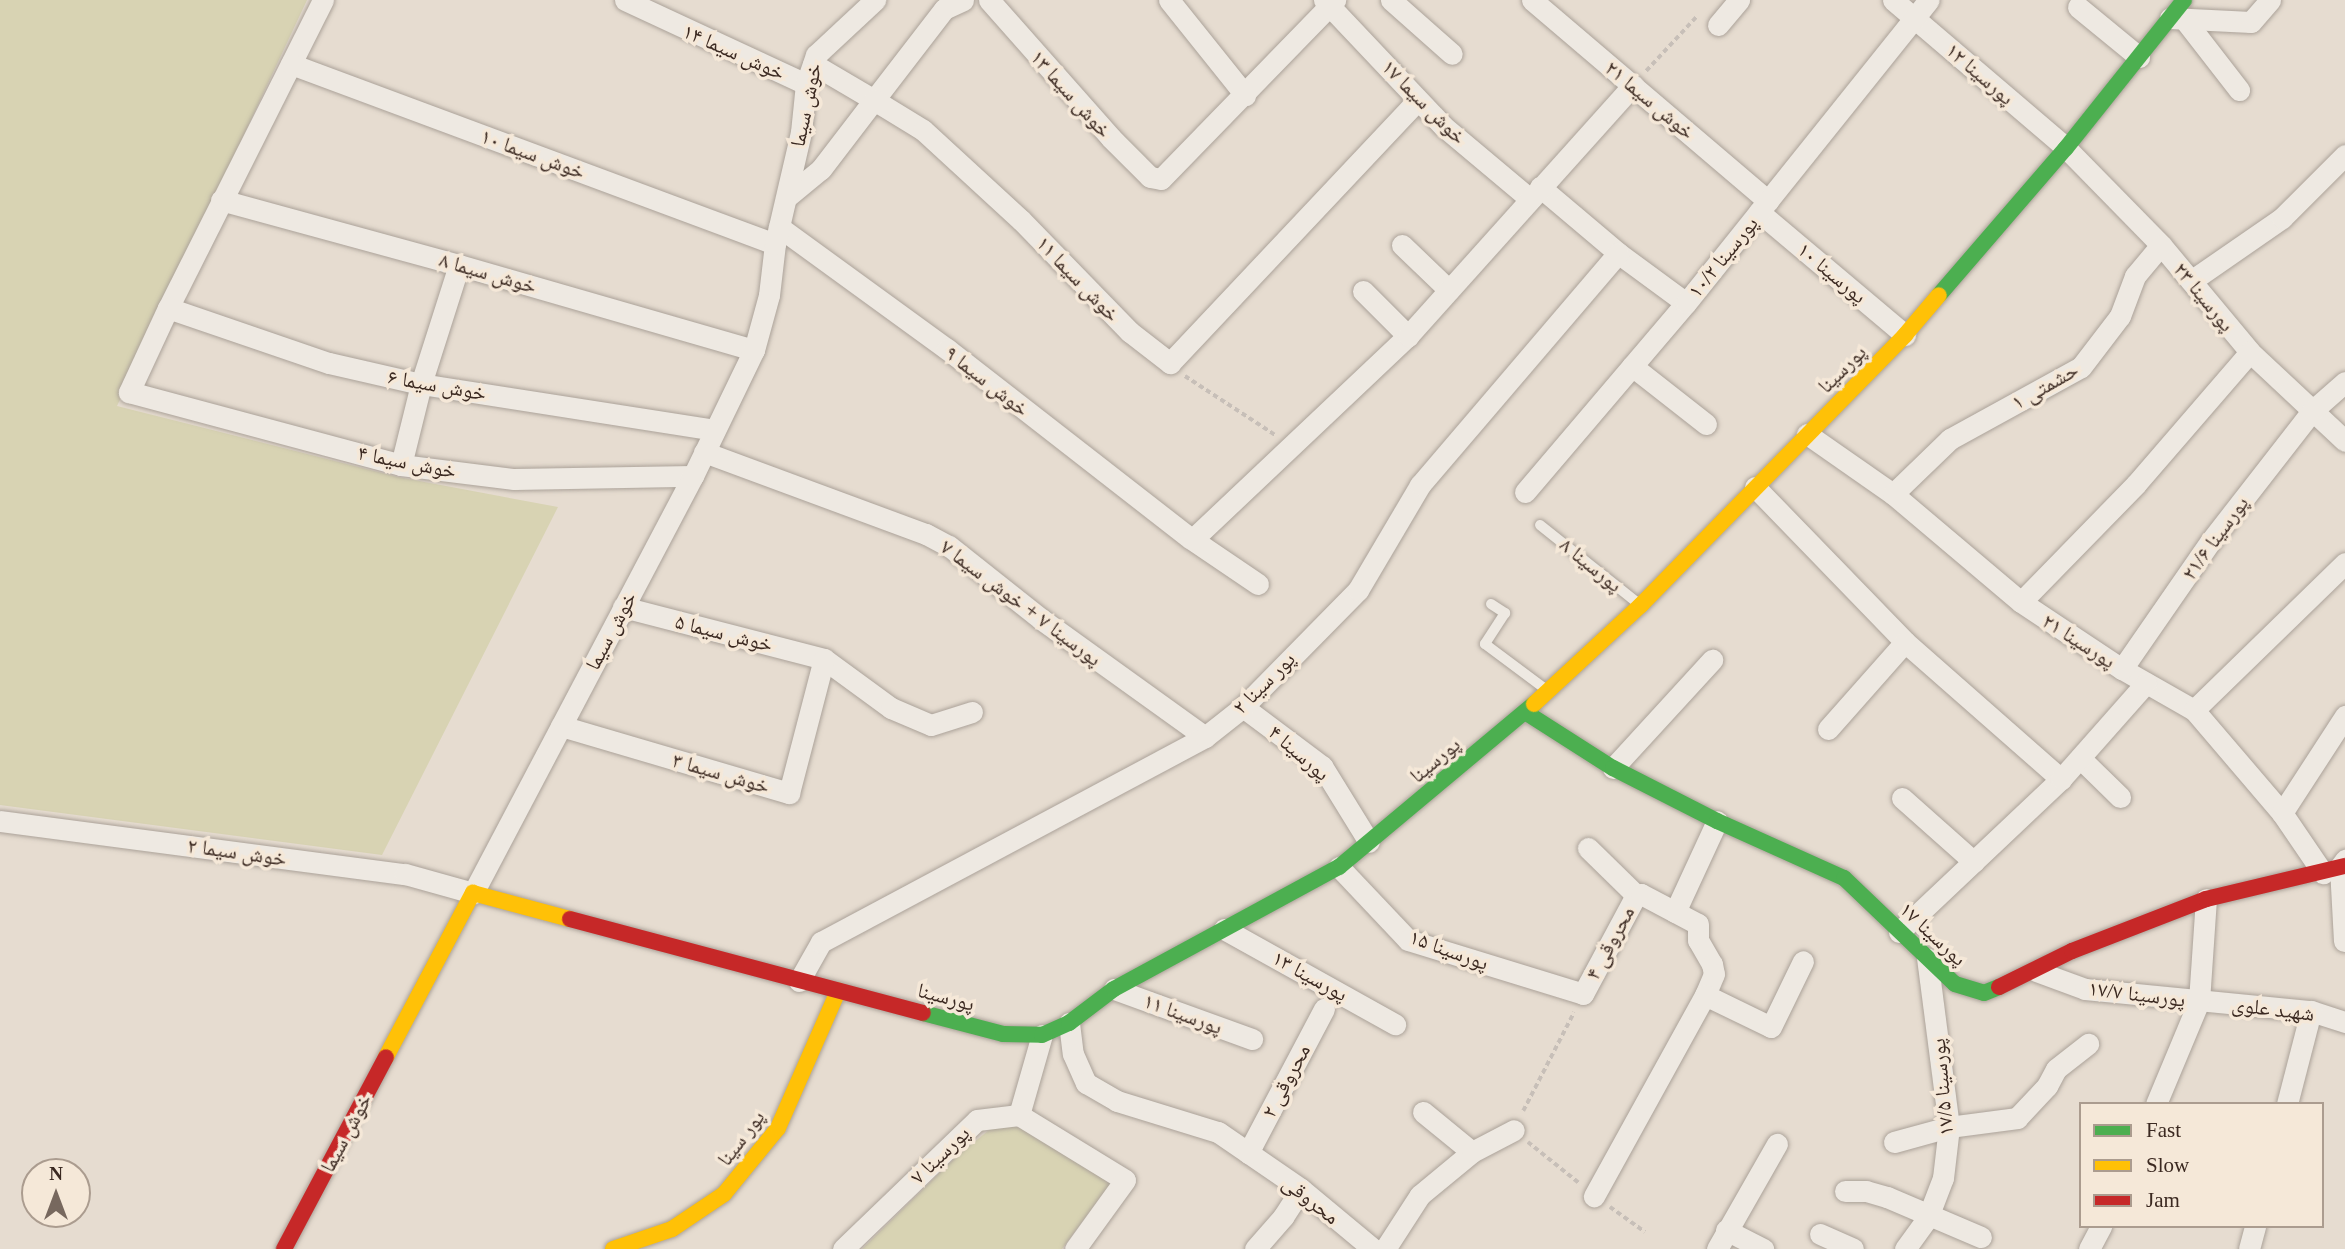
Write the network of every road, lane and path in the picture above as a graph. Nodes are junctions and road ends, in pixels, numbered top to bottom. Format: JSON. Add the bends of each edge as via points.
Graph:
{"nodes":[{"id":1,"x":323,"y":0,"type":"edge"},
{"id":2,"x":625,"y":0,"type":"edge"},
{"id":3,"x":963,"y":0,"type":"edge"},
{"id":4,"x":989,"y":0,"type":"edge"},
{"id":5,"x":1169,"y":0,"type":"edge"},
{"id":6,"x":1391,"y":0,"type":"edge"},
{"id":7,"x":1532,"y":0,"type":"edge"},
{"id":8,"x":1739,"y":0,"type":"edge"},
{"id":9,"x":1893,"y":0,"type":"edge"},
{"id":10,"x":1929,"y":0,"type":"edge"},
{"id":11,"x":2270,"y":0,"type":"edge"},
{"id":12,"x":1329,"y":2,"type":"edge"},
{"id":13,"x":860,"y":4,"type":"edge"},
{"id":14,"x":2078,"y":7,"type":"dead end"},
{"id":15,"x":2180,"y":12,"type":"edge"},
{"id":16,"x":1916,"y":17,"type":"junction"},
{"id":17,"x":1718,"y":25,"type":"joint"},
{"id":18,"x":1452,"y":54,"type":"dead end"},
{"id":19,"x":2139,"y":57,"type":"junction"},
{"id":20,"x":291,"y":64,"type":"junction"},
{"id":21,"x":813,"y":64,"type":"junction"},
{"id":22,"x":806,"y":84,"type":"junction"},
{"id":23,"x":1633,"y":85,"type":"junction"},
{"id":24,"x":2239,"y":90,"type":"dead end"},
{"id":25,"x":1245,"y":95,"type":"junction"},
{"id":26,"x":874,"y":100,"type":"junction"},
{"id":27,"x":1418,"y":100,"type":"junction"},
{"id":28,"x":2066,"y":148,"type":"junction"},
{"id":29,"x":2345,"y":155,"type":"edge"},
{"id":30,"x":1535,"y":193,"type":"junction"},
{"id":31,"x":787,"y":197,"type":"junction"},
{"id":32,"x":222,"y":200,"type":"junction"},
{"id":33,"x":1764,"y":206,"type":"junction"},
{"id":34,"x":777,"y":235,"type":"junction"},
{"id":35,"x":2161,"y":244,"type":"junction"},
{"id":36,"x":1402,"y":245,"type":"dead end"},
{"id":37,"x":1618,"y":253,"type":"junction"},
{"id":38,"x":459,"y":265,"type":"junction"},
{"id":39,"x":2191,"y":281,"type":"junction"},
{"id":40,"x":1449,"y":290,"type":"junction"},
{"id":41,"x":1363,"y":291,"type":"dead end"},
{"id":42,"x":1686,"y":303,"type":"junction"},
{"id":43,"x":168,"y":308,"type":"junction"},
{"id":44,"x":1905,"y":335,"type":"junction"},
{"id":45,"x":1408,"y":336,"type":"junction"},
{"id":46,"x":754,"y":350,"type":"junction"},
{"id":47,"x":2250,"y":352,"type":"junction"},
{"id":48,"x":1170,"y":363,"type":"junction"},
{"id":49,"x":1632,"y":366,"type":"junction"},
{"id":50,"x":2345,"y":382,"type":"edge"},
{"id":51,"x":421,"y":384,"type":"junction"},
{"id":52,"x":2312,"y":411,"type":"junction"},
{"id":53,"x":1706,"y":424,"type":"dead end"},
{"id":54,"x":714,"y":430,"type":"junction"},
{"id":55,"x":1807,"y":434,"type":"junction"},
{"id":56,"x":2345,"y":441,"type":"edge"},
{"id":57,"x":1292,"y":446,"type":"junction"},
{"id":58,"x":704,"y":452,"type":"junction"},
{"id":59,"x":401,"y":465,"type":"junction"},
{"id":60,"x":693,"y":476,"type":"junction"},
{"id":61,"x":1755,"y":487,"type":"junction"},
{"id":62,"x":1525,"y":492,"type":"dead end"},
{"id":63,"x":1893,"y":494,"type":"junction"},
{"id":64,"x":1540,"y":525,"type":"dead end"},
{"id":65,"x":1193,"y":539,"type":"junction"},
{"id":66,"x":2345,"y":563,"type":"edge"},
{"id":67,"x":1258,"y":584,"type":"dead end"},
{"id":68,"x":2021,"y":602,"type":"junction"},
{"id":69,"x":1491,"y":604,"type":"dead end"},
{"id":70,"x":1641,"y":605,"type":"junction"},
{"id":71,"x":624,"y":607,"type":"junction"},
{"id":72,"x":1905,"y":642,"type":"junction"},
{"id":73,"x":824,"y":659,"type":"junction"},
{"id":74,"x":1712,"y":660,"type":"dead end"},
{"id":75,"x":2122,"y":668,"type":"junction"},
{"id":76,"x":2146,"y":683,"type":"junction"},
{"id":77,"x":1548,"y":691,"type":"junction"},
{"id":78,"x":1243,"y":707,"type":"junction"},
{"id":79,"x":2194,"y":710,"type":"junction"},
{"id":80,"x":972,"y":712,"type":"dead end"},
{"id":81,"x":1525,"y":712,"type":"junction"},
{"id":82,"x":2345,"y":716,"type":"edge"},
{"id":83,"x":561,"y":726,"type":"junction"},
{"id":84,"x":1828,"y":729,"type":"dead end"},
{"id":85,"x":1205,"y":737,"type":"junction"},
{"id":86,"x":2080,"y":758,"type":"junction"},
{"id":87,"x":1613,"y":768,"type":"junction"},
{"id":88,"x":2061,"y":779,"type":"junction"},
{"id":89,"x":2120,"y":797,"type":"dead end"},
{"id":90,"x":1902,"y":798,"type":"dead end"},
{"id":91,"x":2282,"y":813,"type":"junction"},
{"id":92,"x":0,"y":821,"type":"edge"},
{"id":93,"x":1717,"y":821,"type":"junction"},
{"id":94,"x":1369,"y":842,"type":"junction"},
{"id":95,"x":1588,"y":848,"type":"dead end"},
{"id":96,"x":1974,"y":862,"type":"junction"},
{"id":97,"x":1339,"y":867,"type":"junction"},
{"id":98,"x":2338,"y":867,"type":"edge"},
{"id":99,"x":473,"y":893,"type":"junction"},
{"id":100,"x":1636,"y":895,"type":"junction"},
{"id":101,"x":2206,"y":899,"type":"junction"},
{"id":102,"x":1675,"y":912,"type":"junction"},
{"id":103,"x":1224,"y":929,"type":"junction"},
{"id":104,"x":1899,"y":932,"type":"junction"},
{"id":105,"x":2344,"y":941,"type":"edge"},
{"id":106,"x":1927,"y":958,"type":"junction"},
{"id":107,"x":1803,"y":961,"type":"dead end"},
{"id":108,"x":2036,"y":971,"type":"junction"},
{"id":109,"x":799,"y":981,"type":"junction"},
{"id":110,"x":1114,"y":989,"type":"junction"},
{"id":111,"x":838,"y":991,"type":"junction"},
{"id":112,"x":1583,"y":994,"type":"junction"},
{"id":113,"x":1705,"y":995,"type":"junction"},
{"id":114,"x":2199,"y":1001,"type":"junction"},
{"id":115,"x":1324,"y":1009,"type":"dead end"},
{"id":116,"x":2311,"y":1011,"type":"junction"},
{"id":117,"x":2345,"y":1022,"type":"edge"},
{"id":118,"x":1069,"y":1023,"type":"junction"},
{"id":119,"x":1395,"y":1024,"type":"dead end"},
{"id":120,"x":1042,"y":1035,"type":"junction"},
{"id":121,"x":1252,"y":1039,"type":"dead end"},
{"id":122,"x":2088,"y":1044,"type":"dead end"},
{"id":123,"x":2157,"y":1102,"type":"edge"},
{"id":124,"x":2288,"y":1102,"type":"edge"},
{"id":125,"x":1423,"y":1112,"type":"dead end"},
{"id":126,"x":1019,"y":1115,"type":"junction"},
{"id":127,"x":1949,"y":1127,"type":"junction"},
{"id":128,"x":1514,"y":1130,"type":"joint"},
{"id":129,"x":1894,"y":1142,"type":"dead end"},
{"id":130,"x":1777,"y":1144,"type":"dead end"},
{"id":131,"x":1472,"y":1152,"type":"junction"},
{"id":132,"x":1248,"y":1153,"type":"junction"},
{"id":133,"x":1301,"y":1189,"type":"junction"},
{"id":134,"x":1845,"y":1191,"type":"dead end"},
{"id":135,"x":1594,"y":1196,"type":"dead end"},
{"id":136,"x":1928,"y":1217,"type":"junction"},
{"id":137,"x":2100,"y":1228,"type":"edge"},
{"id":138,"x":2254,"y":1228,"type":"edge"},
{"id":139,"x":1726,"y":1230,"type":"junction"},
{"id":140,"x":1820,"y":1234,"type":"dead end"},
{"id":141,"x":1981,"y":1237,"type":"dead end"},
{"id":142,"x":284,"y":1249,"type":"edge"},
{"id":143,"x":613,"y":1249,"type":"edge"},
{"id":144,"x":843,"y":1249,"type":"edge"},
{"id":145,"x":1076,"y":1249,"type":"edge"},
{"id":146,"x":1255,"y":1249,"type":"edge"},
{"id":147,"x":1373,"y":1249,"type":"edge"},
{"id":148,"x":1385,"y":1249,"type":"edge"},
{"id":149,"x":1717,"y":1249,"type":"edge"},
{"id":150,"x":1763,"y":1249,"type":"edge"},
{"id":151,"x":1853,"y":1249,"type":"edge"},
{"id":152,"x":1905,"y":1249,"type":"edge"},
{"id":153,"x":2089,"y":1249,"type":"edge"},
{"id":154,"x":2249,"y":1249,"type":"edge"}],
"edges":[{"from":1,"to":20,"type":"street"},
{"from":2,"to":22,"type":"street","name":"خوش سیما ۱۴"},
{"from":3,"to":26,"type":"street","via":[[944,9]]},
{"from":4,"to":25,"type":"street","name":"خوش سیما ۱۳","via":[[1150,177],[1161,179]]},
{"from":5,"to":25,"type":"street"},
{"from":6,"to":18,"type":"street"},
{"from":7,"to":23,"type":"street","name":"خوش سیما ۲۱"},
{"from":8,"to":17,"type":"street"},
{"from":9,"to":16,"type":"street","name":"پورسینا ۱۲"},
{"from":10,"to":16,"type":"street","name":"پورسینا ۱۰/۲"},
{"from":11,"to":15,"type":"street","via":[[2252,22]]},
{"from":12,"to":25,"type":"street"},
{"from":12,"to":27,"type":"street","name":"خوش سیما ۱۷"},
{"from":13,"to":21,"type":"street","name":"خوش سیما"},
{"from":14,"to":19,"type":"street"},
{"from":15,"to":19,"type":"street","name":"پورسینا"},
{"from":15,"to":24,"type":"street"},
{"from":16,"to":28,"type":"street","name":"پورسینا ۱۲"},
{"from":16,"to":33,"type":"street","name":"پورسینا ۱۰/۲"},
{"from":17,"to":23,"type":"path","via":[[1704,9]]},
{"from":19,"to":28,"type":"street","name":"پورسینا"},
{"from":20,"to":32,"type":"street"},
{"from":20,"to":34,"type":"street","name":"خوش سیما ۱۰"},
{"from":21,"to":22,"type":"street","name":"خوش سیما"},
{"from":21,"to":26,"type":"street","name":"خوش سیما ۱۱"},
{"from":22,"to":31,"type":"street","name":"خوش سیما"},
{"from":23,"to":30,"type":"street"},
{"from":23,"to":33,"type":"street","name":"خوش سیما ۲۱"},
{"from":26,"to":31,"type":"street","via":[[821,169]]},
{"from":26,"to":48,"type":"street","name":"خوش سیما ۱۱","via":[[923,130],[1021,220],[1130,332]]},
{"from":27,"to":30,"type":"street","name":"خوش سیما ۱۷","via":[[1443,126]]},
{"from":27,"to":48,"type":"street"},
{"from":28,"to":35,"type":"street","name":"پورسینا ۲۳"},
{"from":28,"to":44,"type":"street","name":"پورسینا"},
{"from":29,"to":39,"type":"street","via":[[2282,218]]},
{"from":30,"to":37,"type":"street","name":"خوش سیما ۱۷"},
{"from":30,"to":40,"type":"street"},
{"from":31,"to":34,"type":"street","name":"خوش سیما"},
{"from":32,"to":38,"type":"street","name":"خوش سیما ۸"},
{"from":32,"to":43,"type":"street"},
{"from":33,"to":42,"type":"street","name":"پورسینا ۱۰/۲"},
{"from":33,"to":44,"type":"street","name":"پورسینا ۱۰"},
{"from":34,"to":46,"type":"street","name":"خوش سیما","via":[[769,295]]},
{"from":34,"to":65,"type":"street","name":"خوش سیما ۹","via":[[947,349]]},
{"from":35,"to":39,"type":"street","name":"پورسینا ۲۳"},
{"from":35,"to":63,"type":"street","name":"حشمتی ۱","via":[[2135,276],[2120,316],[2081,367],[1950,439]]},
{"from":36,"to":40,"type":"street"},
{"from":37,"to":42,"type":"street","name":"خوش سیما ۱۷"},
{"from":37,"to":78,"type":"street","name":"پور سینا ۲","via":[[1420,485],[1357,590]]},
{"from":38,"to":46,"type":"street","name":"خوش سیما ۸"},
{"from":38,"to":51,"type":"street"},
{"from":39,"to":47,"type":"street","name":"پورسینا ۲۳"},
{"from":40,"to":45,"type":"street"},
{"from":41,"to":45,"type":"street"},
{"from":42,"to":49,"type":"street","name":"پورسینا ۱۰/۲"},
{"from":43,"to":51,"type":"street","name":"خوش سیما ۶","via":[[329,363]]},
{"from":43,"to":59,"type":"street","name":"خوش سیما ۴","via":[[129,392]]},
{"from":44,"to":55,"type":"street","name":"پورسینا"},
{"from":45,"to":57,"type":"street"},
{"from":46,"to":54,"type":"street","name":"خوش سیما"},
{"from":47,"to":52,"type":"street","name":"پورسینا ۲۳"},
{"from":47,"to":68,"type":"street","via":[[2136,484]]},
{"from":48,"to":57,"type":"path"},
{"from":49,"to":53,"type":"street"},
{"from":49,"to":62,"type":"street","name":"پورسینا ۱۰/۲"},
{"from":50,"to":52,"type":"street","name":"پورسینا ۲۱/۶"},
{"from":51,"to":54,"type":"street","name":"خوش سیما ۶"},
{"from":51,"to":59,"type":"street"},
{"from":52,"to":56,"type":"street","name":"پورسینا ۲۳"},
{"from":52,"to":75,"type":"street","name":"پورسینا ۲۱/۶","via":[[2210,542]]},
{"from":54,"to":58,"type":"street","name":"خوش سیما"},
{"from":55,"to":61,"type":"street","name":"پورسینا"},
{"from":55,"to":63,"type":"street","name":"پورسینا ۲۱"},
{"from":57,"to":65,"type":"street"},
{"from":58,"to":60,"type":"street","name":"خوش سیما"},
{"from":58,"to":85,"type":"street","name":"پورسینا ۷ + خوش سیما ۷","via":[[949,546]]},
{"from":59,"to":60,"type":"street","name":"خوش سیما ۴","via":[[514,479]]},
{"from":60,"to":71,"type":"street","name":"خوش سیما"},
{"from":61,"to":70,"type":"street","name":"پورسینا"},
{"from":61,"to":72,"type":"street"},
{"from":63,"to":68,"type":"street","name":"پورسینا ۲۱"},
{"from":64,"to":70,"type":"lane","name":"پورسینا ۸"},
{"from":65,"to":67,"type":"street","name":"خوش سیما ۹"},
{"from":66,"to":79,"type":"street"},
{"from":68,"to":75,"type":"street","name":"پورسینا ۲۱"},
{"from":69,"to":77,"type":"lane","via":[[1505,613],[1485,644]]},
{"from":70,"to":77,"type":"street","name":"پورسینا"},
{"from":71,"to":73,"type":"street","name":"خوش سیما ۵"},
{"from":71,"to":83,"type":"street","name":"خوش سیما"},
{"from":72,"to":84,"type":"street"},
{"from":72,"to":88,"type":"street"},
{"from":73,"to":80,"type":"street","via":[[891,708],[931,725]]},
{"from":73,"to":83,"type":"street","name":"خوش سیما ۳","via":[[789,793]]},
{"from":74,"to":87,"type":"street"},
{"from":75,"to":76,"type":"street","name":"پورسینا ۲۱"},
{"from":76,"to":79,"type":"street","name":"پورسینا ۲۱"},
{"from":76,"to":86,"type":"street"},
{"from":77,"to":81,"type":"street","name":"پورسینا"},
{"from":78,"to":85,"type":"street","name":"پور سینا ۲"},
{"from":78,"to":94,"type":"street","name":"پورسینا ۴","via":[[1322,766]]},
{"from":79,"to":91,"type":"street","name":"پورسینا ۲۱"},
{"from":81,"to":87,"type":"street","name":"پورسینا ۱۷"},
{"from":81,"to":94,"type":"street","name":"پورسینا"},
{"from":82,"to":91,"type":"street"},
{"from":83,"to":99,"type":"street","name":"خوش سیما"},
{"from":85,"to":109,"type":"street","name":"پور سینا ۲","via":[[821,942]]},
{"from":86,"to":88,"type":"street"},
{"from":86,"to":89,"type":"street"},
{"from":87,"to":93,"type":"street","name":"پورسینا ۱۷"},
{"from":88,"to":96,"type":"street"},
{"from":90,"to":96,"type":"street"},
{"from":91,"to":98,"type":"street","name":"پورسینا ۲۱"},
{"from":92,"to":99,"type":"street","name":"خوش سیما ۲","via":[[405,874]]},
{"from":93,"to":102,"type":"street"},
{"from":93,"to":104,"type":"street","name":"پورسینا ۱۷","via":[[1844,878]]},
{"from":94,"to":97,"type":"street","name":"پورسینا"},
{"from":95,"to":100,"type":"street"},
{"from":96,"to":104,"type":"street"},
{"from":97,"to":103,"type":"street","name":"پورسینا"},
{"from":97,"to":112,"type":"street","name":"پورسینا ۱۵","via":[[1408,940]]},
{"from":98,"to":101,"type":"street","name":"پورسینا ۱۷"},
{"from":98,"to":105,"type":"street"},
{"from":99,"to":109,"type":"street","name":"پورسینا"},
{"from":99,"to":142,"type":"street","name":"خوش سیما"},
{"from":100,"to":102,"type":"street","name":"محروقی ۴"},
{"from":100,"to":112,"type":"street","name":"محروقی ۴"},
{"from":101,"to":108,"type":"street","name":"پورسینا ۱۷","via":[[2073,951]]},
{"from":101,"to":114,"type":"street"},
{"from":102,"to":113,"type":"street","name":"محروقی ۴","via":[[1698,924],[1698,940],[1714,969]]},
{"from":103,"to":110,"type":"street","name":"پورسینا"},
{"from":103,"to":119,"type":"street","name":"پورسینا ۱۳"},
{"from":104,"to":106,"type":"street","name":"پورسینا ۱۷"},
{"from":106,"to":108,"type":"street","name":"پورسینا ۱۷","via":[[1955,984],[1984,993]]},
{"from":106,"to":127,"type":"street","name":"پورسینا ۱۷/۵"},
{"from":107,"to":113,"type":"street","via":[[1771,1027]]},
{"from":108,"to":114,"type":"street","name":"پورسینا ۱۷/۷","via":[[2085,989]]},
{"from":109,"to":111,"type":"street","name":"پورسینا"},
{"from":110,"to":118,"type":"street","name":"پورسینا"},
{"from":110,"to":121,"type":"street","name":"پورسینا ۱۱"},
{"from":111,"to":120,"type":"street","name":"پورسینا","via":[[1003,1034]]},
{"from":111,"to":143,"type":"street","name":"پور سینا","via":[[778,1128],[724,1194],[672,1229]]},
{"from":112,"to":128,"type":"path","name":"محروقی ۴"},
{"from":113,"to":135,"type":"street","name":"محروقی ۴"},
{"from":114,"to":116,"type":"street","name":"شهید علوی"},
{"from":114,"to":123,"type":"street"},
{"from":115,"to":132,"type":"street","name":"محروقی ۲"},
{"from":116,"to":117,"type":"street","name":"شهید علوی"},
{"from":116,"to":124,"type":"street"},
{"from":118,"to":120,"type":"street","name":"پورسینا"},
{"from":118,"to":132,"type":"street","name":"محروقی","via":[[1073,1054],[1086,1083],[1117,1101],[1217,1132]]},
{"from":120,"to":126,"type":"street"},
{"from":122,"to":127,"type":"street","via":[[2056,1069],[2047,1086],[2017,1118]]},
{"from":125,"to":131,"type":"street"},
{"from":126,"to":144,"type":"street","name":"پورسینا ۷","via":[[976,1120]]},
{"from":126,"to":145,"type":"street","via":[[1125,1180]]},
{"from":127,"to":129,"type":"street"},
{"from":127,"to":136,"type":"street","name":"پورسینا ۱۷/۵","via":[[1943,1178]]},
{"from":128,"to":131,"type":"street"},
{"from":130,"to":139,"type":"street"},
{"from":131,"to":148,"type":"street","via":[[1420,1195]]},
{"from":132,"to":133,"type":"street","name":"محروقی"},
{"from":133,"to":146,"type":"street"},
{"from":133,"to":147,"type":"street","name":"محروقی"},
{"from":134,"to":136,"type":"street","via":[[1887,1197]]},
{"from":136,"to":141,"type":"street"},
{"from":136,"to":152,"type":"street","name":"پورسینا ۱۷/۵"},
{"from":137,"to":153,"type":"street"},
{"from":138,"to":154,"type":"street"},
{"from":139,"to":149,"type":"street"},
{"from":139,"to":150,"type":"street"},
{"from":140,"to":151,"type":"street"}]}
